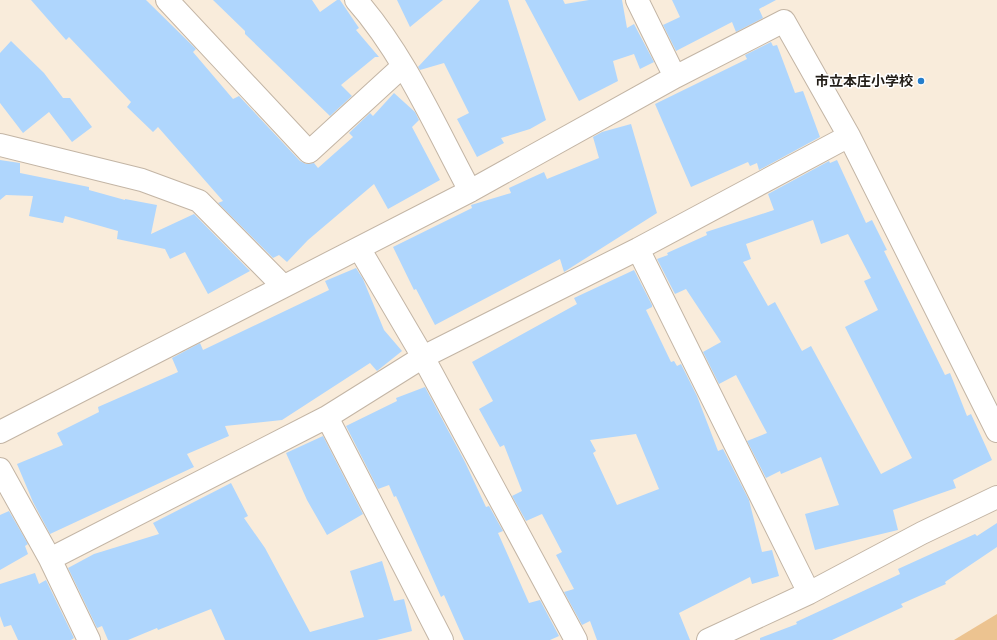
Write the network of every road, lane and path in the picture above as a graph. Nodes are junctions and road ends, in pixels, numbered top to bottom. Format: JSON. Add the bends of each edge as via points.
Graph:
{"nodes":[{"id":1,"x":167,"y":0,"type":"edge"},
{"id":2,"x":356,"y":0,"type":"edge"},
{"id":3,"x":637,"y":0,"type":"edge"},
{"id":4,"x":403,"y":66,"type":"junction"},
{"id":5,"x":675,"y":77,"type":"junction"},
{"id":6,"x":849,"y":136,"type":"junction"},
{"id":7,"x":0,"y":145,"type":"edge"},
{"id":8,"x":470,"y":191,"type":"junction"},
{"id":9,"x":359,"y":248,"type":"junction"},
{"id":10,"x":638,"y":249,"type":"junction"},
{"id":11,"x":283,"y":286,"type":"junction"},
{"id":12,"x":424,"y":357,"type":"junction"},
{"id":13,"x":327,"y":416,"type":"junction"},
{"id":14,"x":997,"y":431,"type":"edge"},
{"id":15,"x":0,"y":432,"type":"edge"},
{"id":16,"x":0,"y":469,"type":"edge"},
{"id":17,"x":997,"y":497,"type":"edge"},
{"id":18,"x":50,"y":559,"type":"junction"},
{"id":19,"x":809,"y":593,"type":"junction"},
{"id":20,"x":439,"y":639,"type":"edge"},
{"id":21,"x":89,"y":640,"type":"edge"},
{"id":22,"x":576,"y":640,"type":"edge"},
{"id":23,"x":708,"y":640,"type":"edge"}],
"edges":[{"from":1,"to":4,"type":"street","via":[[309,152]]},
{"from":2,"to":4,"type":"street"},
{"from":3,"to":5,"type":"street"},
{"from":4,"to":8,"type":"street"},
{"from":5,"to":6,"type":"street","via":[[784,21]]},
{"from":5,"to":8,"type":"street"},
{"from":6,"to":10,"type":"street"},
{"from":6,"to":14,"type":"street"},
{"from":7,"to":11,"type":"street","via":[[142,180],[199,201]]},
{"from":8,"to":9,"type":"street"},
{"from":9,"to":11,"type":"street"},
{"from":9,"to":12,"type":"street"},
{"from":10,"to":12,"type":"street"},
{"from":10,"to":19,"type":"street"},
{"from":11,"to":15,"type":"street"},
{"from":12,"to":13,"type":"street"},
{"from":12,"to":22,"type":"street"},
{"from":13,"to":18,"type":"street"},
{"from":13,"to":20,"type":"street"},
{"from":16,"to":18,"type":"street"},
{"from":17,"to":19,"type":"street","via":[[922,533]]},
{"from":18,"to":21,"type":"street"},
{"from":19,"to":23,"type":"street"}]}
